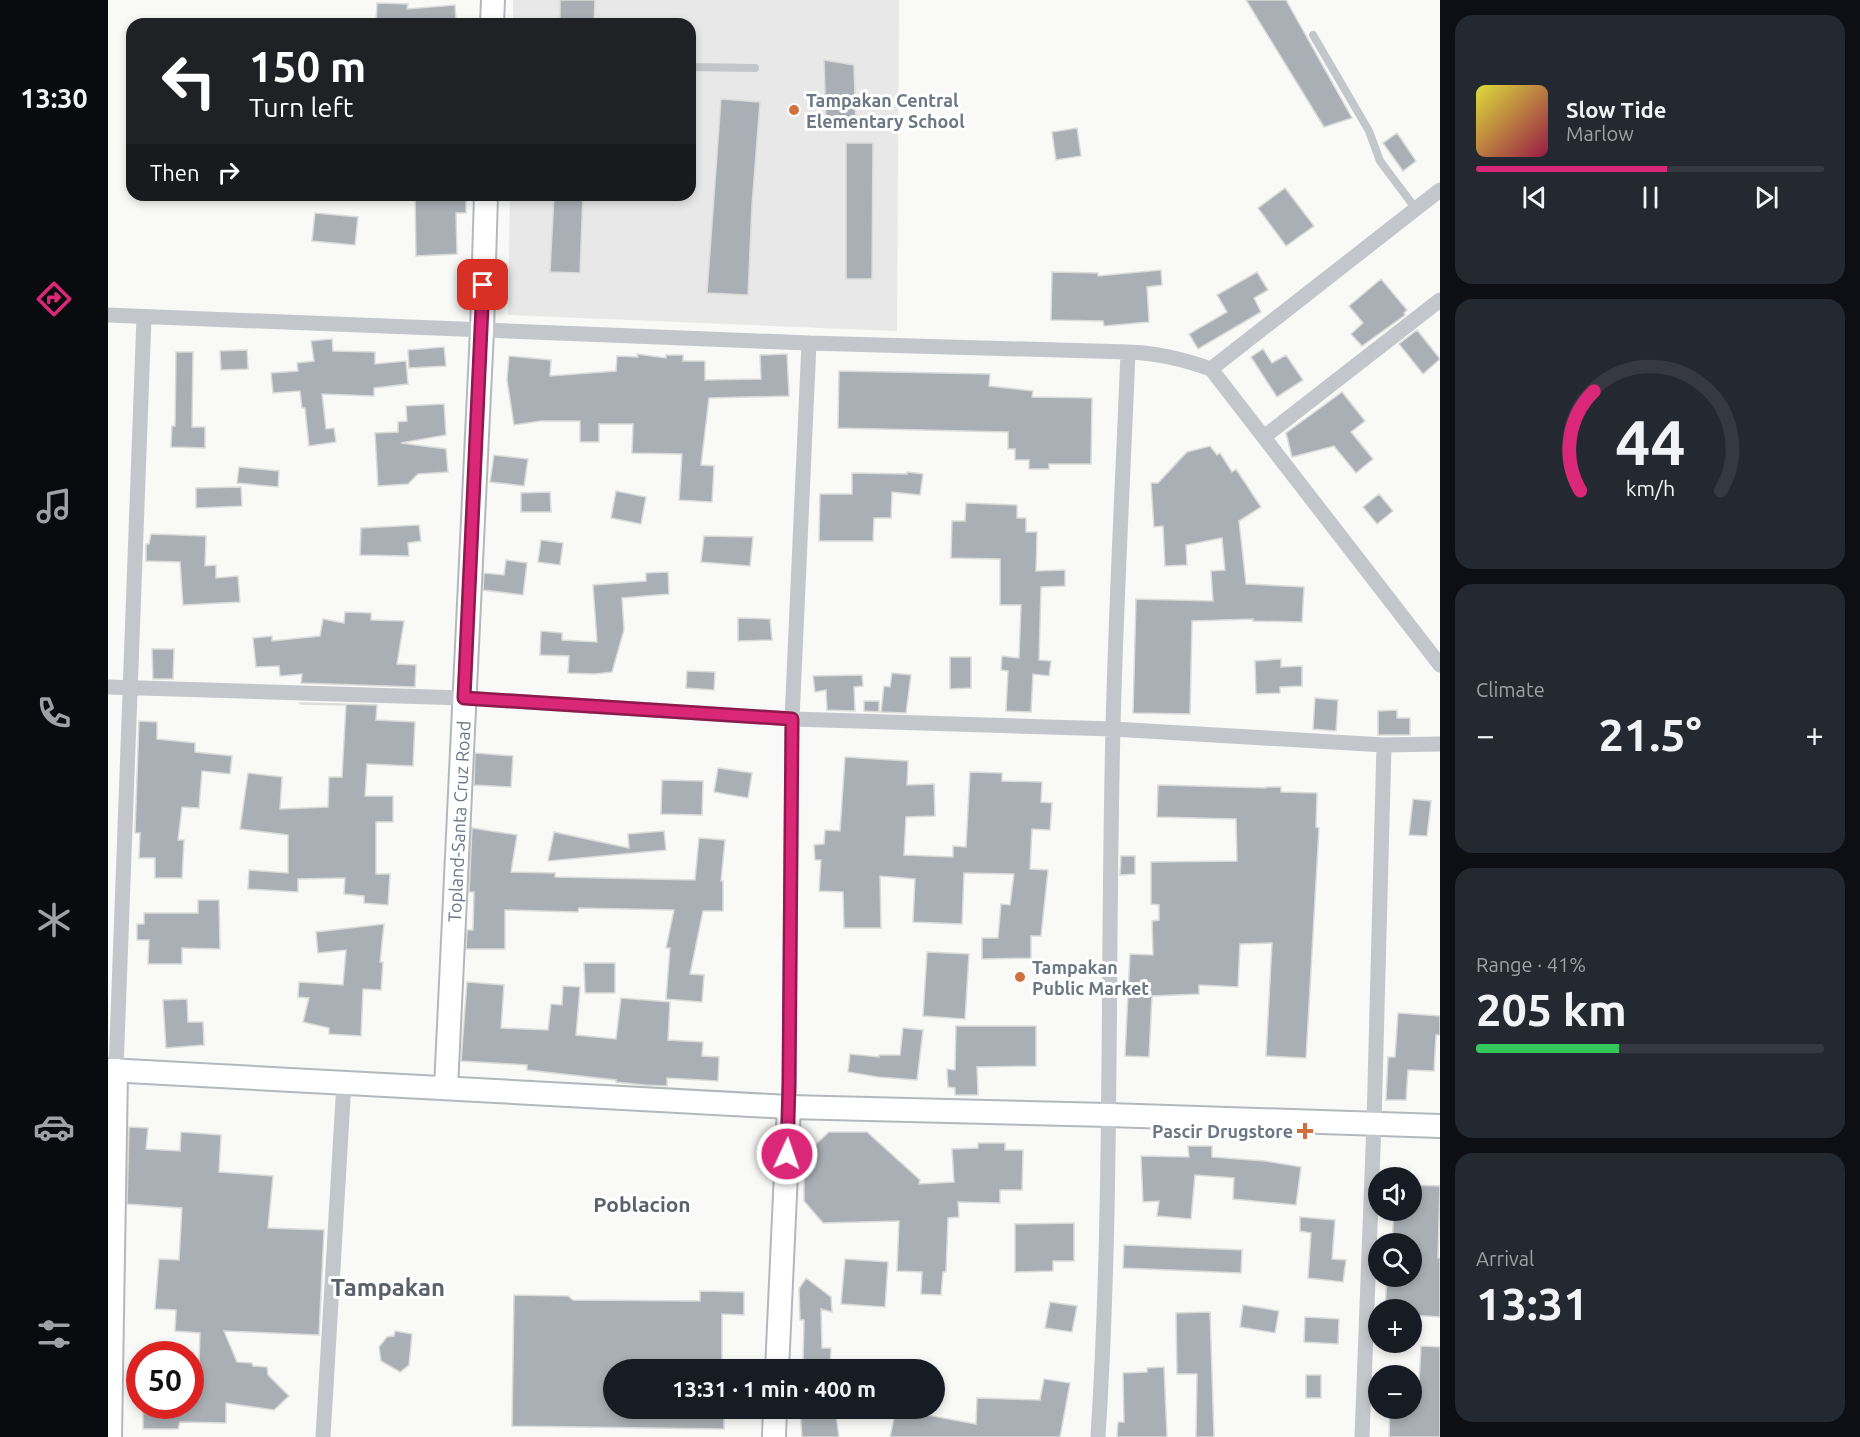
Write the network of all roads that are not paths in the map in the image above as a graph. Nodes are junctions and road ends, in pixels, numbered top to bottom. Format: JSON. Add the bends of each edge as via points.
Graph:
{"nodes":[{"id":1,"x":493,"y":0,"type":"edge"},
{"id":2,"x":492,"y":18,"type":"edge"},
{"id":3,"x":1313,"y":35,"type":"dead end"},
{"id":4,"x":696,"y":68,"type":"edge"},
{"id":5,"x":755,"y":68,"type":"dead end"},
{"id":6,"x":1440,"y":190,"type":"edge"},
{"id":7,"x":486,"y":201,"type":"edge"},
{"id":8,"x":1416,"y":209,"type":"junction"},
{"id":9,"x":1440,"y":300,"type":"edge"},
{"id":10,"x":108,"y":315,"type":"edge"},
{"id":11,"x":144,"y":317,"type":"junction"},
{"id":12,"x":482,"y":330,"type":"junction"},
{"id":13,"x":809,"y":344,"type":"junction"},
{"id":14,"x":1128,"y":352,"type":"junction"},
{"id":15,"x":1211,"y":369,"type":"junction"},
{"id":16,"x":1264,"y":437,"type":"junction"},
{"id":17,"x":1440,"y":664,"type":"edge"},
{"id":18,"x":108,"y":687,"type":"edge"},
{"id":19,"x":129,"y":688,"type":"junction"},
{"id":20,"x":464,"y":698,"type":"junction"},
{"id":21,"x":792,"y":719,"type":"junction"},
{"id":22,"x":1113,"y":729,"type":"junction"},
{"id":23,"x":1440,"y":744,"type":"edge"},
{"id":24,"x":1384,"y":745,"type":"junction"},
{"id":25,"x":112,"y":1070,"type":"edge"},
{"id":26,"x":344,"y":1082,"type":"junction"},
{"id":27,"x":446,"y":1088,"type":"junction"},
{"id":28,"x":789,"y":1107,"type":"junction"},
{"id":29,"x":1109,"y":1114,"type":"junction"},
{"id":30,"x":1374,"y":1123,"type":"junction"},
{"id":31,"x":1440,"y":1126,"type":"edge"},
{"id":32,"x":778,"y":1359,"type":"edge"},
{"id":33,"x":775,"y":1419,"type":"edge"},
{"id":34,"x":110,"y":1437,"type":"edge"},
{"id":35,"x":323,"y":1437,"type":"edge"},
{"id":36,"x":774,"y":1437,"type":"edge"},
{"id":37,"x":1098,"y":1437,"type":"edge"},
{"id":38,"x":1362,"y":1437,"type":"edge"}],
"edges":[{"from":1,"to":2,"type":"main road"},
{"from":3,"to":8,"type":"lane","via":[[1369,131],[1380,161]]},
{"from":4,"to":5,"type":"lane"},
{"from":6,"to":8,"type":"street"},
{"from":7,"to":12,"type":"main road","name":"Topland-Santa Cruz Road"},
{"from":8,"to":15,"type":"street"},
{"from":9,"to":16,"type":"street"},
{"from":10,"to":11,"type":"street"},
{"from":11,"to":12,"type":"street"},
{"from":11,"to":19,"type":"street"},
{"from":12,"to":13,"type":"street"},
{"from":12,"to":20,"type":"main road","name":"Topland-Santa Cruz Road"},
{"from":13,"to":14,"type":"street"},
{"from":13,"to":21,"type":"street"},
{"from":14,"to":15,"type":"street","via":[[1154,353]]},
{"from":14,"to":22,"type":"street"},
{"from":15,"to":16,"type":"street"},
{"from":16,"to":17,"type":"street"},
{"from":18,"to":19,"type":"street"},
{"from":19,"to":20,"type":"street"},
{"from":19,"to":25,"type":"street"},
{"from":20,"to":21,"type":"street"},
{"from":20,"to":27,"type":"main road","name":"Topland-Santa Cruz Road"},
{"from":21,"to":22,"type":"street"},
{"from":21,"to":28,"type":"street"},
{"from":22,"to":24,"type":"street"},
{"from":22,"to":29,"type":"street"},
{"from":23,"to":24,"type":"street"},
{"from":24,"to":30,"type":"street"},
{"from":25,"to":26,"type":"main road"},
{"from":25,"to":34,"type":"main road"},
{"from":26,"to":27,"type":"main road"},
{"from":26,"to":35,"type":"street"},
{"from":27,"to":28,"type":"main road"},
{"from":28,"to":29,"type":"main road"},
{"from":28,"to":32,"type":"main road"},
{"from":29,"to":30,"type":"main road"},
{"from":29,"to":37,"type":"street"},
{"from":30,"to":31,"type":"main road"},
{"from":30,"to":38,"type":"street"},
{"from":33,"to":36,"type":"main road"}]}
